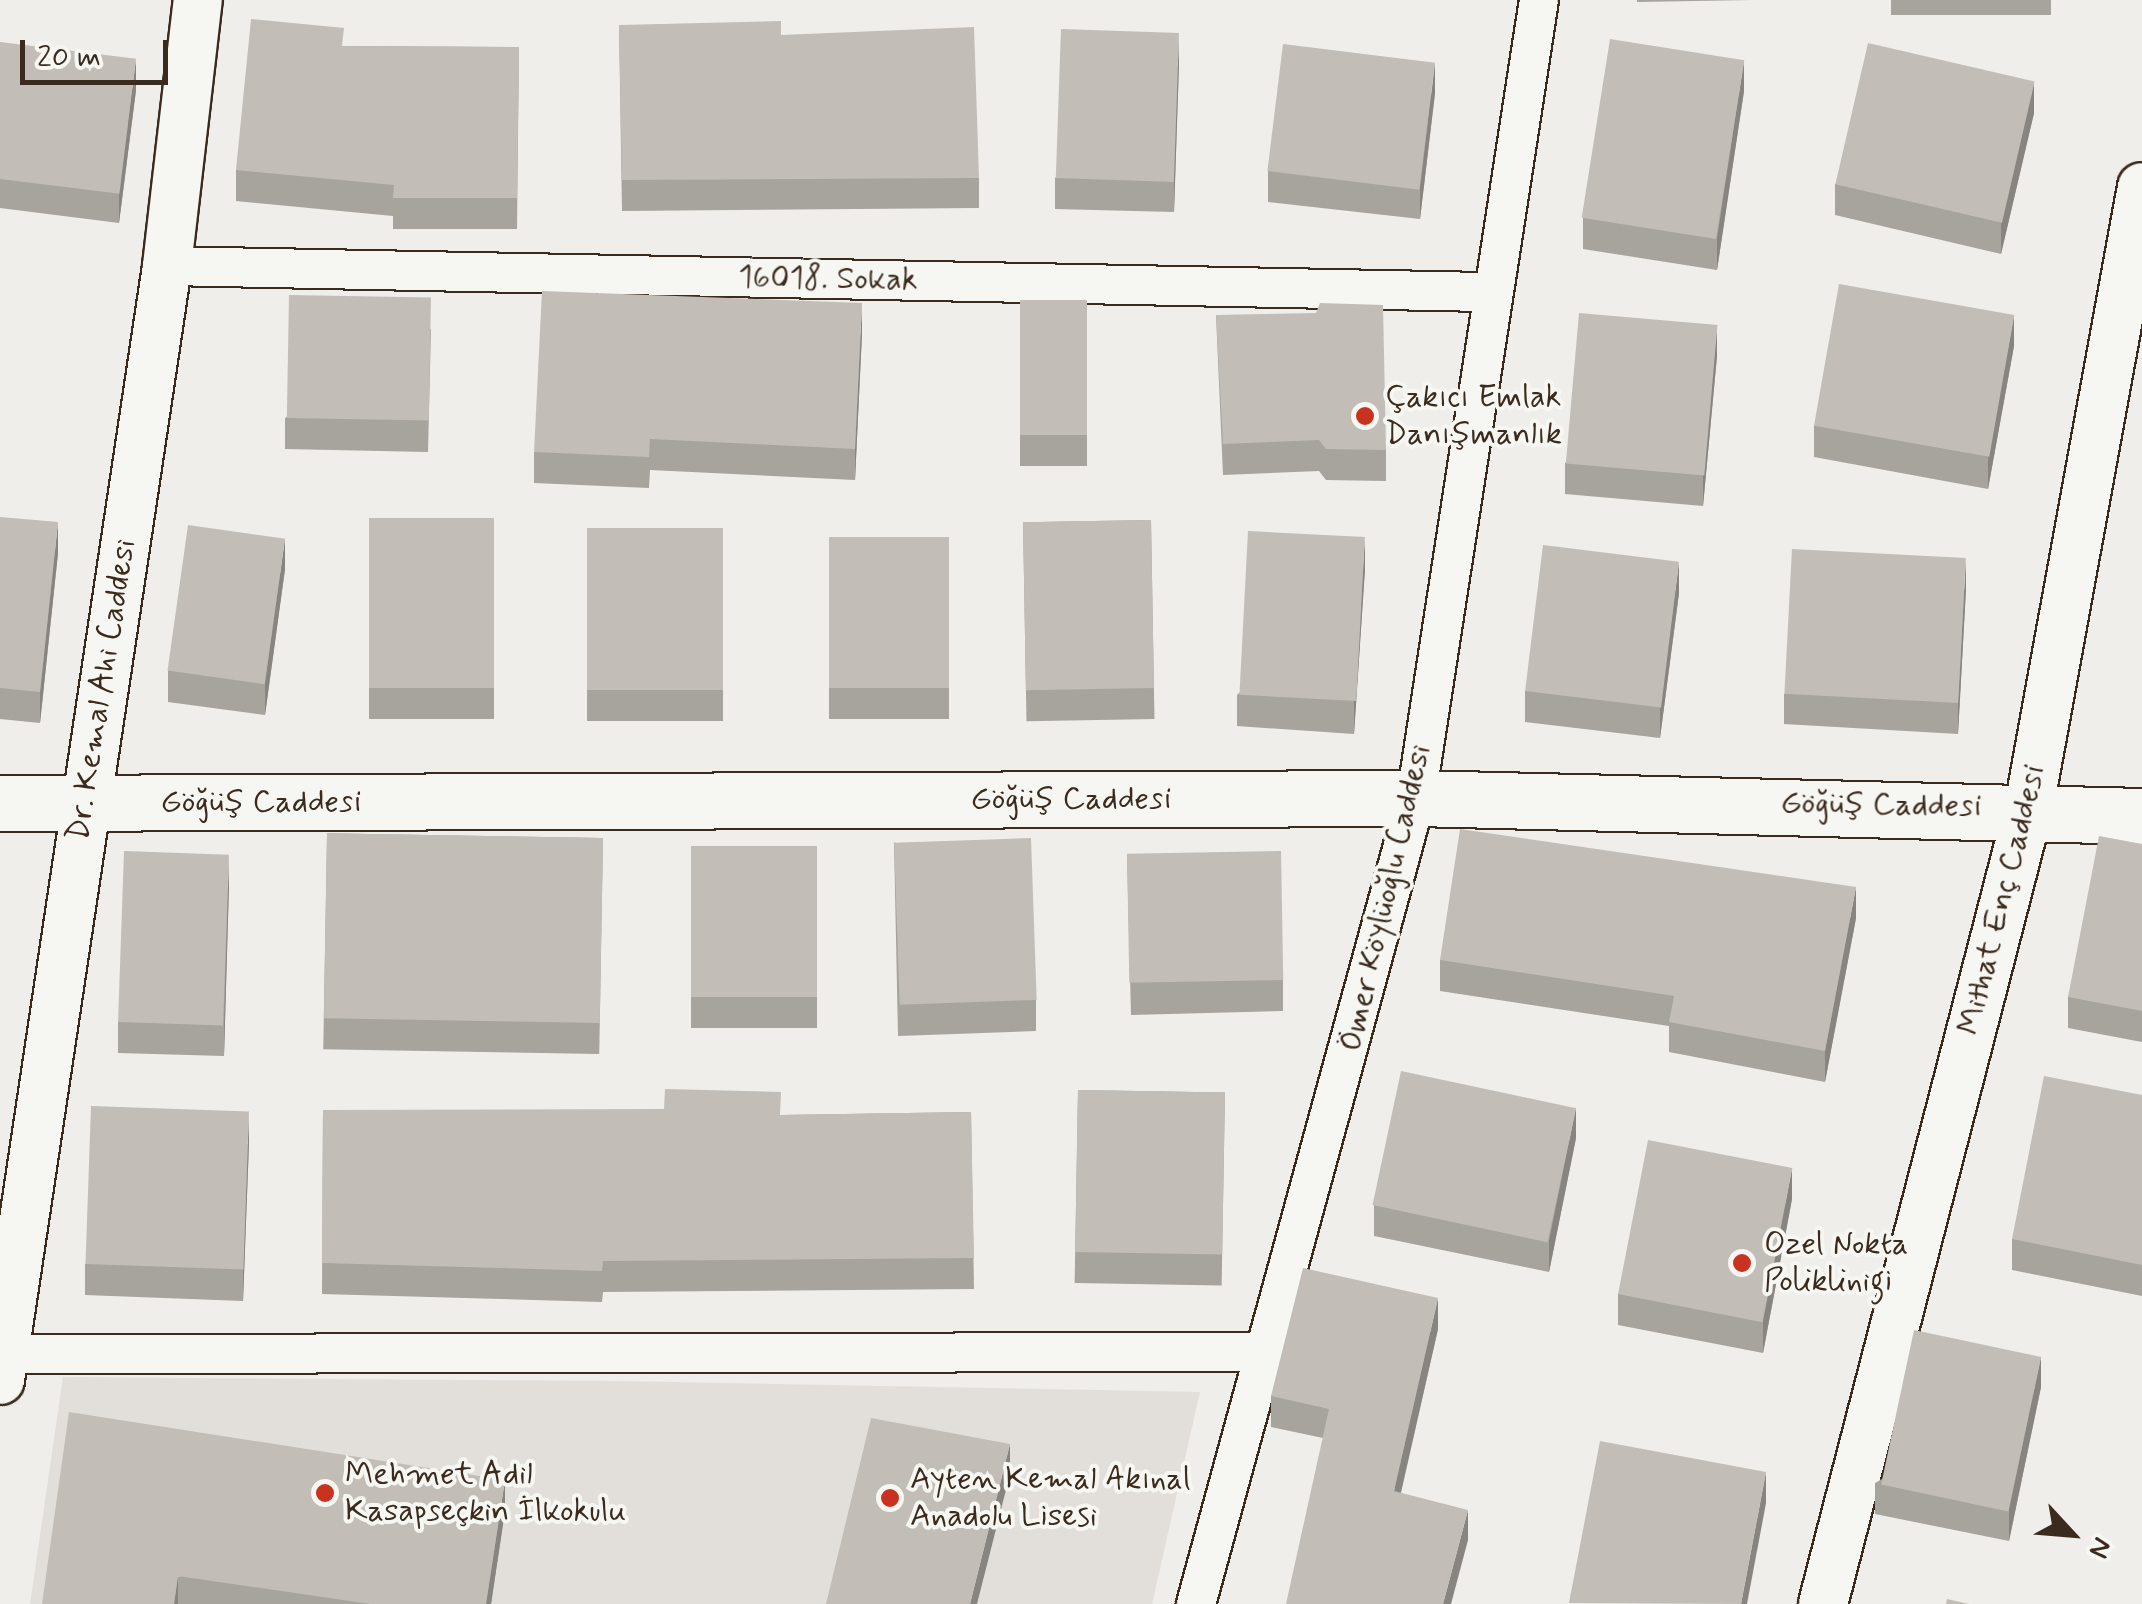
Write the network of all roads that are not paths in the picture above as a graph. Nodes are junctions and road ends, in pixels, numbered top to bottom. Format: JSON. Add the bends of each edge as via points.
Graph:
{"nodes":[{"id":1,"x":198,"y":0,"type":"edge"},
{"id":2,"x":1539,"y":0,"type":"edge"},
{"id":3,"x":2142,"y":187,"type":"edge"},
{"id":4,"x":167,"y":266,"type":"junction"},
{"id":5,"x":1488,"y":292,"type":"junction"},
{"id":6,"x":1416,"y":798,"type":"junction"},
{"id":7,"x":85,"y":802,"type":"junction"},
{"id":8,"x":0,"y":803,"type":"edge"},
{"id":9,"x":2029,"y":807,"type":"junction"},
{"id":10,"x":2142,"y":816,"type":"edge"},
{"id":11,"x":1272,"y":1352,"type":"junction"},
{"id":12,"x":2,"y":1367,"type":"edge"},
{"id":13,"x":1196,"y":1604,"type":"edge"},
{"id":14,"x":1823,"y":1604,"type":"edge"}],
"edges":[{"from":1,"to":4,"type":"street","name":"Dr. Kemal Ahi Caddesi"},
{"from":2,"to":5,"type":"street","name":"Ömer Köylüoğlu Caddesi"},
{"from":3,"to":9,"type":"street","name":"Mithat Enç Caddesi"},
{"from":4,"to":5,"type":"street","name":"16018. Sokak"},
{"from":4,"to":7,"type":"street","name":"Dr. Kemal Ahi Caddesi"},
{"from":5,"to":6,"type":"street","name":"Ömer Köylüoğlu Caddesi"},
{"from":6,"to":7,"type":"main road","name":"Göğüş Caddesi"},
{"from":6,"to":9,"type":"main road","name":"Göğüş Caddesi"},
{"from":6,"to":11,"type":"street","name":"Ömer Köylüoğlu Caddesi"},
{"from":7,"to":8,"type":"main road","name":"Göğüş Caddesi"},
{"from":7,"to":12,"type":"street","name":"Dr. Kemal Ahi Caddesi"},
{"from":9,"to":10,"type":"main road","name":"Göğüş Caddesi"},
{"from":9,"to":14,"type":"street","name":"Mithat Enç Caddesi"},
{"from":11,"to":12,"type":"street"},
{"from":11,"to":13,"type":"street","name":"Ömer Köylüoğlu Caddesi"}]}
